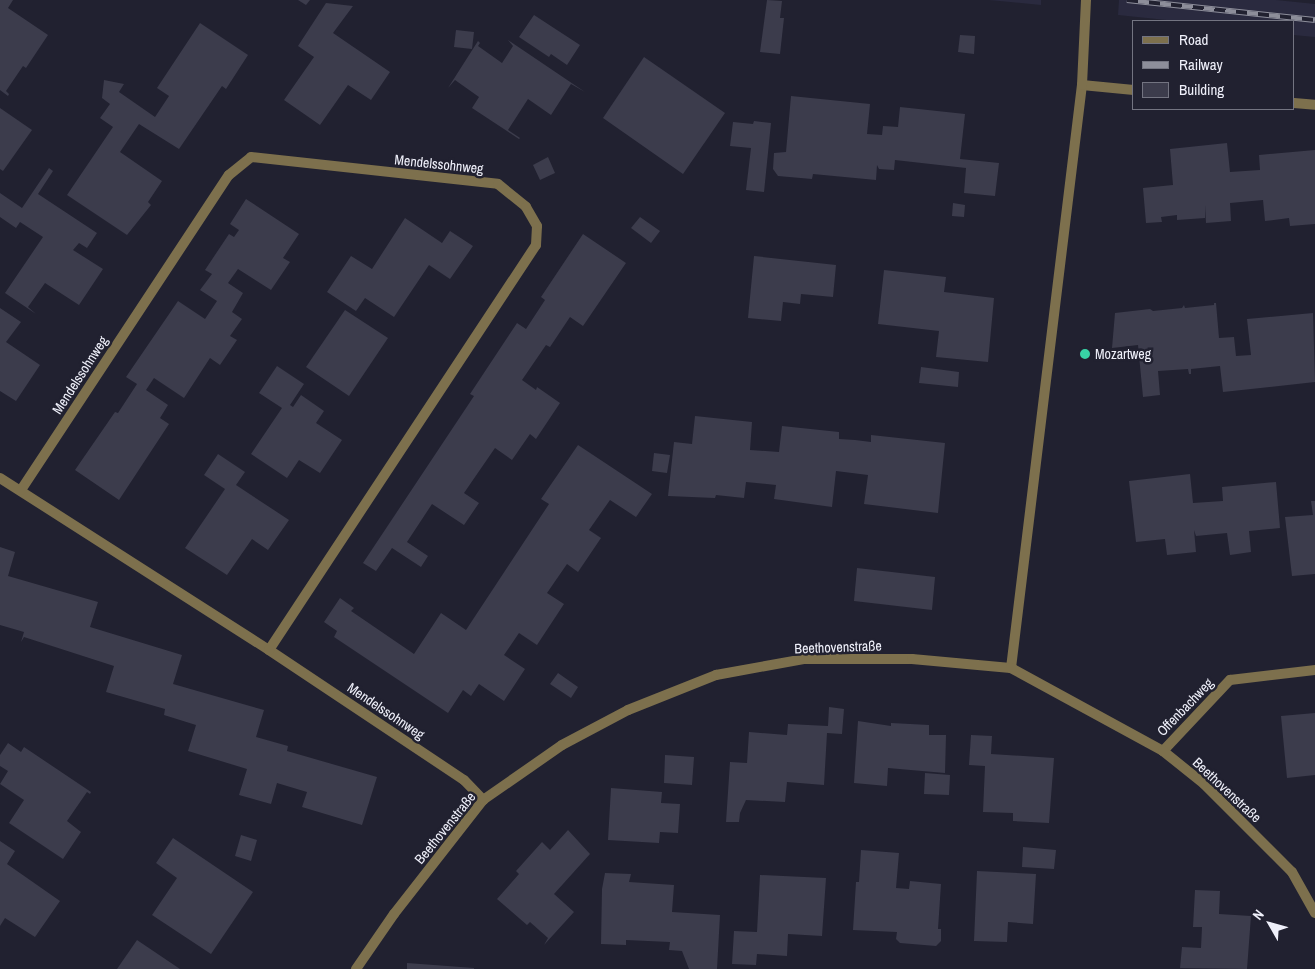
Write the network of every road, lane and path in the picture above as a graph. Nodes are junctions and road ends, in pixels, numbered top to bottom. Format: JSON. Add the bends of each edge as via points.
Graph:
{"nodes":[{"id":1,"x":1086,"y":0,"type":"edge"},
{"id":2,"x":1082,"y":85,"type":"junction"},
{"id":3,"x":1132,"y":90,"type":"edge"},
{"id":4,"x":1295,"y":103,"type":"edge"},
{"id":5,"x":1315,"y":105,"type":"edge"},
{"id":6,"x":0,"y":478,"type":"edge"},
{"id":7,"x":21,"y":490,"type":"junction"},
{"id":8,"x":269,"y":650,"type":"junction"},
{"id":9,"x":1011,"y":668,"type":"junction"},
{"id":10,"x":1315,"y":670,"type":"edge"},
{"id":11,"x":1163,"y":751,"type":"junction"},
{"id":12,"x":483,"y":800,"type":"junction"},
{"id":13,"x":1315,"y":913,"type":"edge"},
{"id":14,"x":356,"y":969,"type":"edge"}],
"edges":[{"from":1,"to":2,"type":"street"},
{"from":2,"to":3,"type":"street"},
{"from":2,"to":9,"type":"street"},
{"from":4,"to":5,"type":"street"},
{"from":6,"to":7,"type":"street","name":"Mendelssohnweg"},
{"from":7,"to":8,"type":"street","name":"Mendelssohnweg"},
{"from":7,"to":8,"type":"street","name":"Mendelssohnweg","via":[[229,176],[251,158],[498,184],[526,207],[537,226],[536,245]]},
{"from":8,"to":12,"type":"street","name":"Mendelssohnweg","via":[[464,780]]},
{"from":9,"to":11,"type":"street","name":"Beethovenstraße"},
{"from":9,"to":12,"type":"street","name":"Beethovenstraße","via":[[912,659],[804,659],[716,675],[620,714],[562,745]]},
{"from":10,"to":11,"type":"street","name":"Offenbachweg","via":[[1230,680]]},
{"from":11,"to":13,"type":"street","name":"Beethovenstraße","via":[[1204,784],[1292,872]]},
{"from":12,"to":14,"type":"street","name":"Beethovenstraße","via":[[394,914]]}]}
